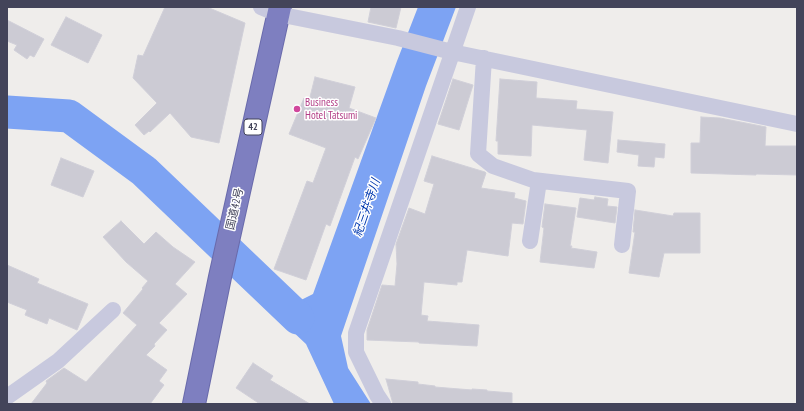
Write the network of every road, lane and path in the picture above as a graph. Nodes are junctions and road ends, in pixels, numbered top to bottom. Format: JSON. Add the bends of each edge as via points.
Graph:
{"nodes":[{"id":1,"x":468,"y":7,"type":"edge"},
{"id":2,"x":275,"y":9,"type":"edge"},
{"id":3,"x":449,"y":51,"type":"junction"},
{"id":4,"x":484,"y":58,"type":"junction"},
{"id":5,"x":797,"y":124,"type":"edge"},
{"id":6,"x":539,"y":181,"type":"junction"},
{"id":7,"x":530,"y":241,"type":"dead end"},
{"id":8,"x":622,"y":244,"type":"dead end"},
{"id":9,"x":113,"y":310,"type":"dead end"},
{"id":10,"x":7,"y":397,"type":"edge"},
{"id":11,"x":194,"y":404,"type":"edge"},
{"id":12,"x":383,"y":404,"type":"edge"}],
"edges":[{"from":1,"to":3,"type":"street"},
{"from":2,"to":3,"type":"street"},
{"from":2,"to":11,"type":"highway","name":"国道42号","number":"42"},
{"from":3,"to":4,"type":"street"},
{"from":3,"to":12,"type":"street","via":[[356,333],[356,352]]},
{"from":4,"to":5,"type":"street"},
{"from":4,"to":6,"type":"street","via":[[478,154],[493,166]]},
{"from":6,"to":7,"type":"street"},
{"from":6,"to":8,"type":"street","via":[[628,191]]},
{"from":9,"to":10,"type":"street","via":[[58,361]]}]}
